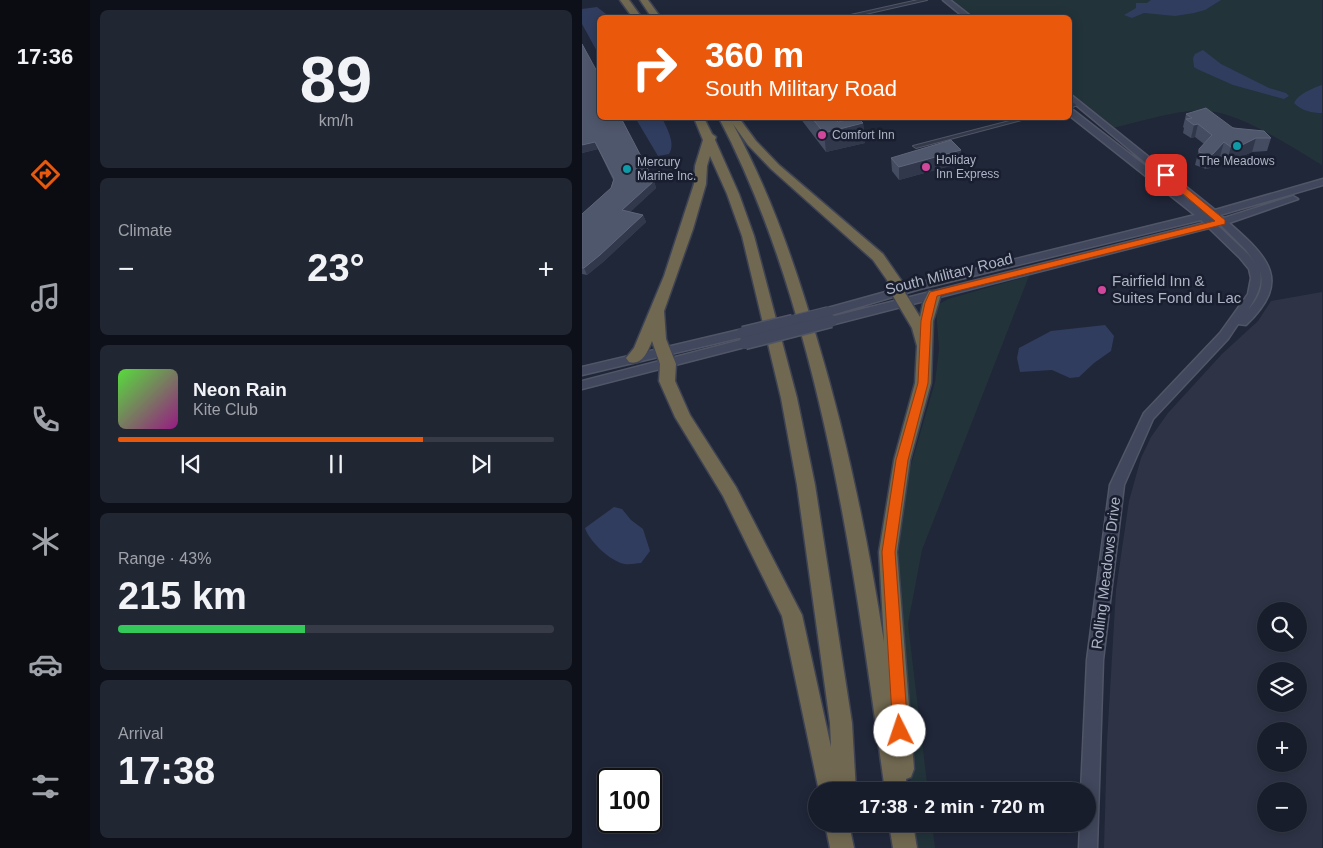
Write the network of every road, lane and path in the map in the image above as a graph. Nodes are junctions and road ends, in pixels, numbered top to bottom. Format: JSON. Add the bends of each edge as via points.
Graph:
{"nodes":[{"id":1,"x":624,"y":0,"type":"edge"},
{"id":2,"x":644,"y":0,"type":"edge"},
{"id":3,"x":926,"y":0,"type":"edge"},
{"id":4,"x":946,"y":0,"type":"edge"},
{"id":5,"x":636,"y":15,"type":"edge"},
{"id":6,"x":655,"y":15,"type":"edge"},
{"id":7,"x":854,"y":15,"type":"edge"},
{"id":8,"x":961,"y":15,"type":"edge"},
{"id":9,"x":966,"y":15,"type":"edge"},
{"id":10,"x":1074,"y":105,"type":"edge"},
{"id":11,"x":1072,"y":114,"type":"edge"},
{"id":12,"x":700,"y":120,"type":"edge"},
{"id":13,"x":725,"y":120,"type":"edge"},
{"id":14,"x":735,"y":120,"type":"edge"},
{"id":15,"x":1018,"y":120,"type":"edge"},
{"id":16,"x":710,"y":137,"type":"junction"},
{"id":17,"x":916,"y":146,"type":"dead end"},
{"id":18,"x":1322,"y":182,"type":"edge"},
{"id":19,"x":1322,"y":188,"type":"edge"},
{"id":20,"x":1191,"y":195,"type":"junction"},
{"id":21,"x":1175,"y":197,"type":"junction"},
{"id":22,"x":1242,"y":211,"type":"junction"},
{"id":23,"x":1202,"y":216,"type":"junction"},
{"id":24,"x":1215,"y":220,"type":"junction"},
{"id":25,"x":1168,"y":225,"type":"junction"},
{"id":26,"x":1240,"y":240,"type":"junction"},
{"id":27,"x":934,"y":294,"type":"junction"},
{"id":28,"x":900,"y":296,"type":"junction"},
{"id":29,"x":657,"y":311,"type":"junction"},
{"id":30,"x":1224,"y":336,"type":"junction"},
{"id":31,"x":924,"y":352,"type":"junction"},
{"id":32,"x":634,"y":358,"type":"junction"},
{"id":33,"x":666,"y":358,"type":"junction"},
{"id":34,"x":582,"y":371,"type":"edge"},
{"id":35,"x":582,"y":385,"type":"edge"},
{"id":36,"x":828,"y":782,"type":"edge"},
{"id":37,"x":845,"y":782,"type":"edge"},
{"id":38,"x":895,"y":782,"type":"edge"},
{"id":39,"x":903,"y":782,"type":"edge"},
{"id":40,"x":839,"y":832,"type":"edge"},
{"id":41,"x":849,"y":832,"type":"edge"},
{"id":42,"x":903,"y":832,"type":"edge"},
{"id":43,"x":906,"y":832,"type":"edge"},
{"id":44,"x":842,"y":848,"type":"edge"},
{"id":45,"x":850,"y":848,"type":"edge"},
{"id":46,"x":906,"y":848,"type":"edge"},
{"id":47,"x":1088,"y":848,"type":"edge"}],
"edges":[{"from":1,"to":5,"type":"highway"},
{"from":2,"to":6,"type":"highway"},
{"from":3,"to":7,"type":"street"},
{"from":4,"to":8,"type":"main road"},
{"from":4,"to":9,"type":"main road"},
{"from":10,"to":20,"type":"main road","name":"Rolling Meadows Drive"},
{"from":11,"to":21,"type":"main road","name":"Rolling Meadows Drive"},
{"from":12,"to":16,"type":"highway"},
{"from":13,"to":38,"type":"highway","via":[[777,231],[794,278],[825,393],[865,580]]},
{"from":14,"to":28,"type":"highway","via":[[775,166],[878,257],[894,280]]},
{"from":15,"to":17,"type":"street"},
{"from":16,"to":29,"type":"highway","via":[[687,229]]},
{"from":16,"to":37,"type":"highway","via":[[748,236],[789,398],[806,485],[841,723]]},
{"from":18,"to":22,"type":"main road","name":"South Military Road"},
{"from":19,"to":22,"type":"main road","name":"South Military Road"},
{"from":20,"to":22,"type":"main road"},
{"from":20,"to":24,"type":"main road","name":"Rolling Meadows Drive"},
{"from":21,"to":23,"type":"main road","name":"Rolling Meadows Drive"},
{"from":21,"to":25,"type":"main road","via":[[1180,212]]},
{"from":22,"to":24,"type":"main road","name":"South Military Road"},
{"from":22,"to":26,"type":"main road","via":[[1238,230]]},
{"from":23,"to":24,"type":"main road","name":"Rolling Meadows Drive"},
{"from":23,"to":25,"type":"main road","name":"South Military Road"},
{"from":24,"to":26,"type":"main road","name":"Rolling Meadows Drive"},
{"from":24,"to":27,"type":"main road","name":"South Military Road"},
{"from":24,"to":30,"type":"main road","name":"Rolling Meadows Drive","via":[[1254,269],[1256,278],[1252,294]]},
{"from":25,"to":28,"type":"main road","name":"South Military Road"},
{"from":26,"to":30,"type":"main road","name":"Rolling Meadows Drive","via":[[1262,264],[1266,286],[1264,295],[1251,312]]},
{"from":27,"to":28,"type":"main road","name":"South Military Road"},
{"from":27,"to":31,"type":"highway","via":[[928,309]]},
{"from":28,"to":31,"type":"highway","via":[[919,328]]},
{"from":28,"to":33,"type":"main road","name":"South Military Road","bridge":true},
{"from":29,"to":32,"type":"highway","via":[[641,350]]},
{"from":29,"to":33,"type":"highway","via":[[657,330]]},
{"from":30,"to":47,"type":"main road","name":"Rolling Meadows Drive","via":[[1148,416],[1117,485],[1095,660]]},
{"from":31,"to":39,"type":"highway","via":[[923,383],[902,460],[888,552]]},
{"from":32,"to":33,"type":"main road","name":"South Military Road"},
{"from":32,"to":34,"type":"main road","name":"South Military Road"},
{"from":33,"to":35,"type":"main road","name":"South Military Road"},
{"from":33,"to":36,"type":"highway","via":[[667,381],[683,417],[730,492],[792,615]]},
{"from":40,"to":44,"type":"highway"},
{"from":41,"to":45,"type":"highway"},
{"from":42,"to":46,"type":"highway"},
{"from":43,"to":46,"type":"highway"}]}
